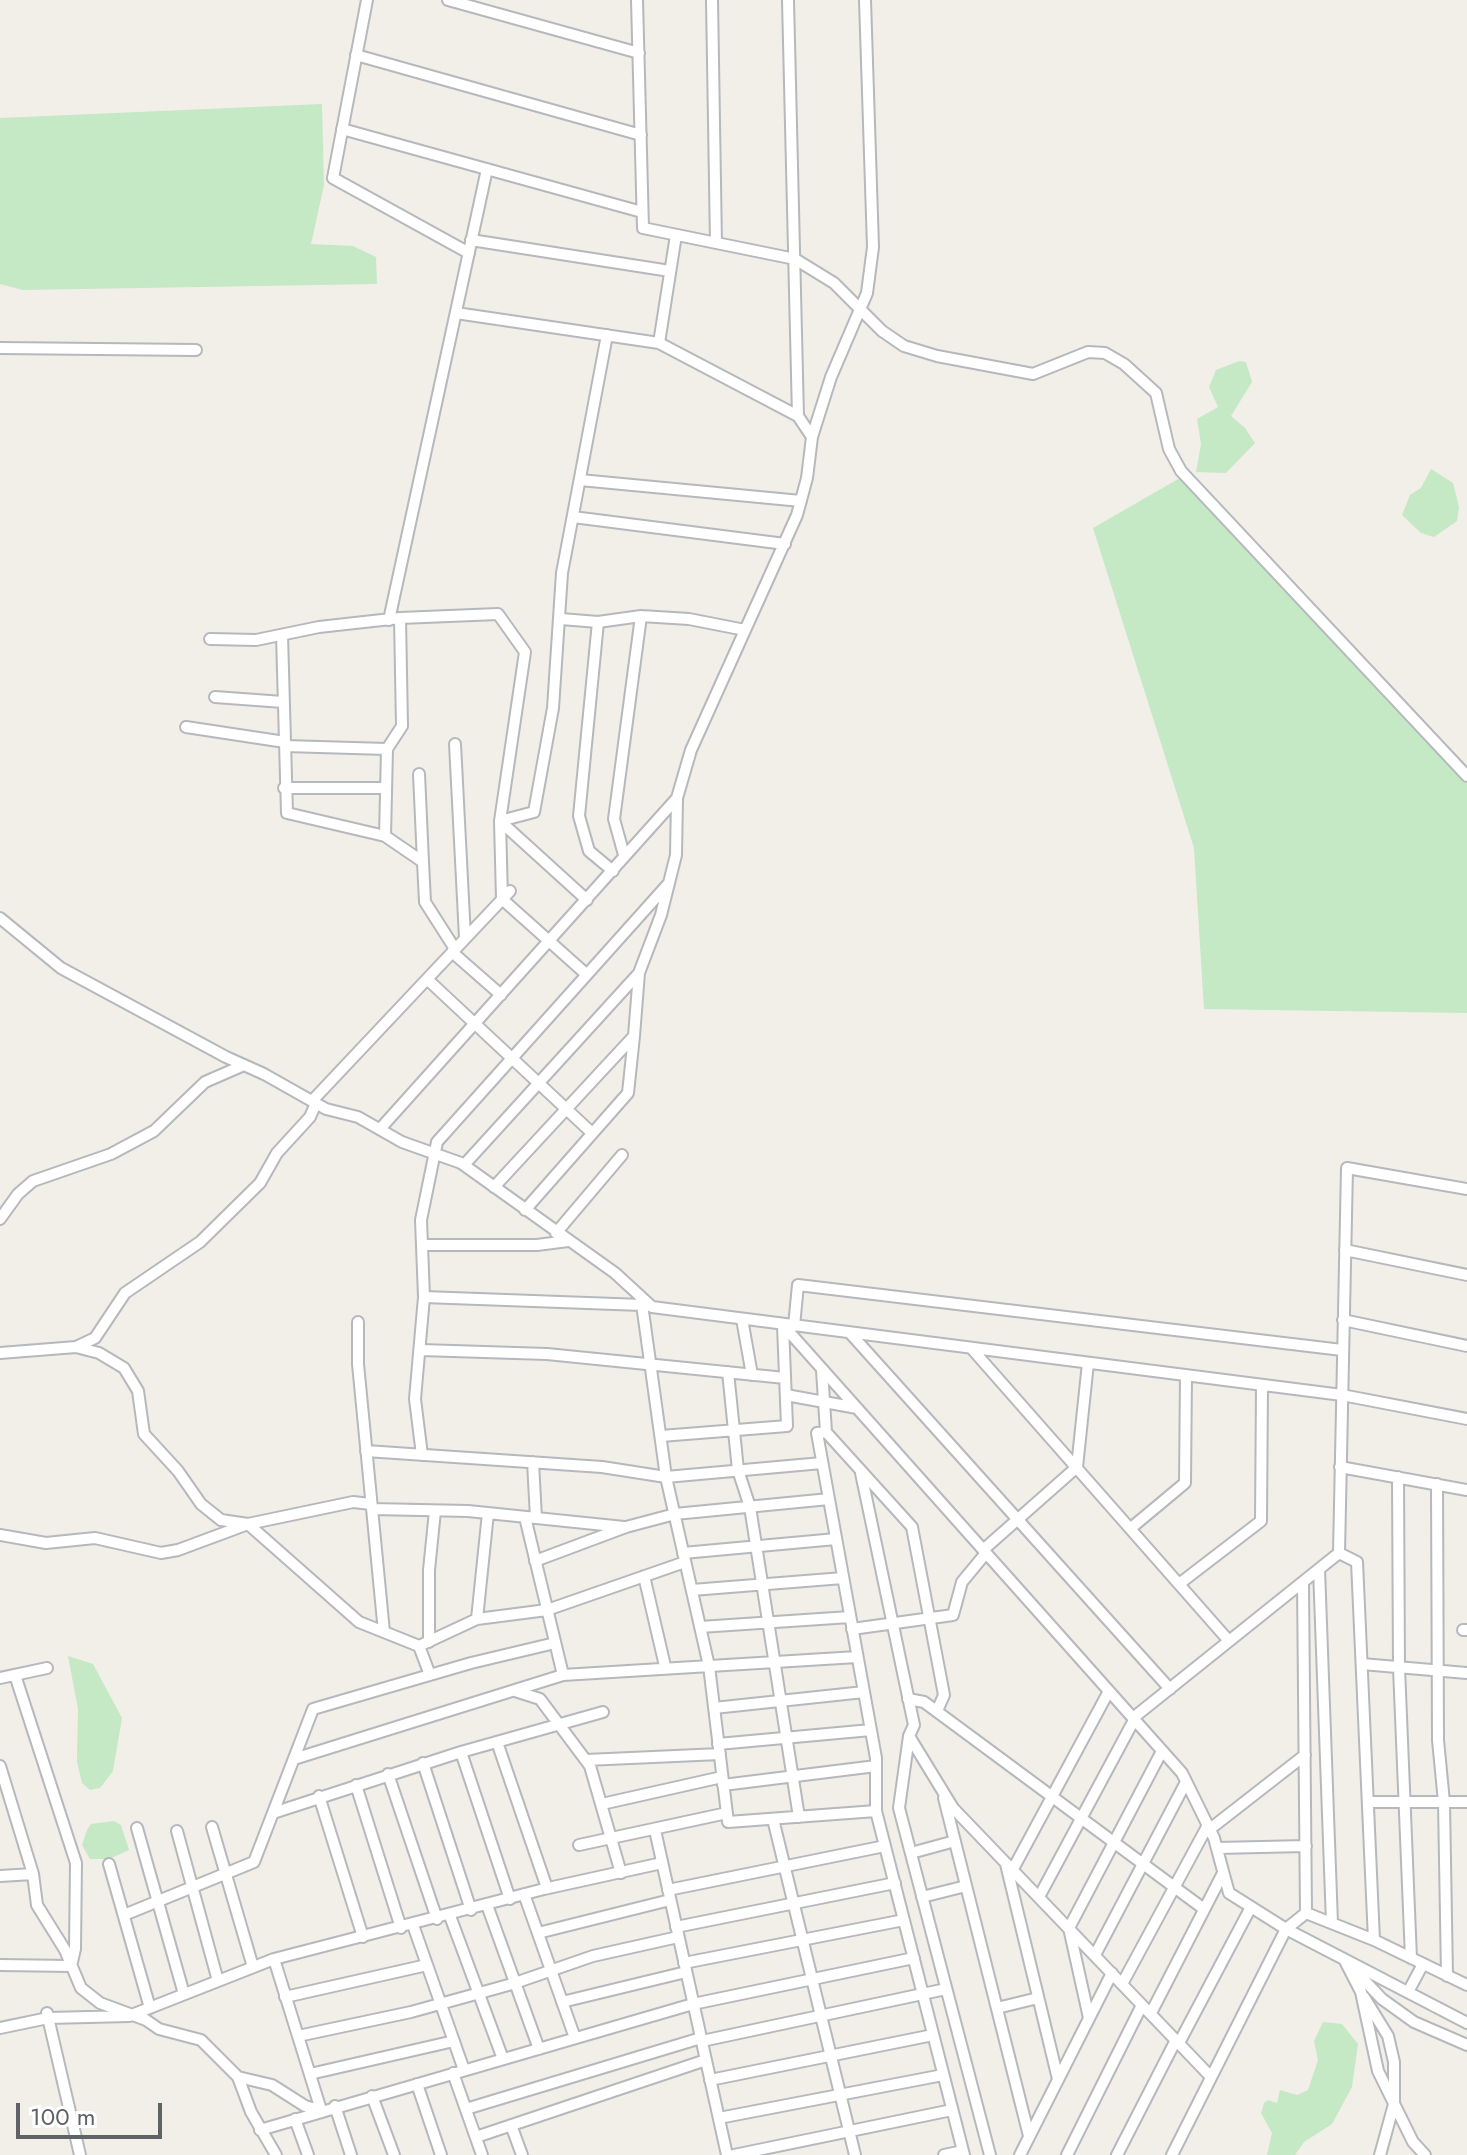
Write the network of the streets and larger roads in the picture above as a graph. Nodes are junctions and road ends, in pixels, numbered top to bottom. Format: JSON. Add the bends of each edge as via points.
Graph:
{"nodes":[{"id":1,"x":367,"y":0,"type":"edge"},
{"id":2,"x":448,"y":0,"type":"edge"},
{"id":3,"x":637,"y":0,"type":"edge"},
{"id":4,"x":712,"y":0,"type":"edge"},
{"id":5,"x":788,"y":0,"type":"edge"},
{"id":6,"x":865,"y":0,"type":"edge"},
{"id":7,"x":639,"y":53,"type":"junction"},
{"id":8,"x":356,"y":55,"type":"junction"},
{"id":9,"x":342,"y":129,"type":"junction"},
{"id":10,"x":641,"y":135,"type":"junction"},
{"id":11,"x":487,"y":169,"type":"junction"},
{"id":12,"x":642,"y":212,"type":"junction"},
{"id":13,"x":676,"y":235,"type":"junction"},
{"id":14,"x":471,"y":240,"type":"junction"},
{"id":15,"x":716,"y":243,"type":"junction"},
{"id":16,"x":469,"y":253,"type":"junction"},
{"id":17,"x":795,"y":259,"type":"junction"},
{"id":18,"x":670,"y":271,"type":"junction"},
{"id":19,"x":862,"y":309,"type":"junction"},
{"id":20,"x":456,"y":313,"type":"junction"},
{"id":21,"x":607,"y":335,"type":"junction"},
{"id":22,"x":659,"y":343,"type":"junction"},
{"id":23,"x":0,"y":348,"type":"edge"},
{"id":24,"x":196,"y":350,"type":"dead end"},
{"id":25,"x":798,"y":416,"type":"junction"},
{"id":26,"x":812,"y":437,"type":"junction"},
{"id":27,"x":580,"y":480,"type":"junction"},
{"id":28,"x":801,"y":501,"type":"junction"},
{"id":29,"x":573,"y":517,"type":"junction"},
{"id":30,"x":785,"y":544,"type":"junction"},
{"id":31,"x":641,"y":616,"type":"junction"},
{"id":32,"x":394,"y":619,"type":"junction"},
{"id":33,"x":561,"y":619,"type":"junction"},
{"id":34,"x":598,"y":622,"type":"junction"},
{"id":35,"x":745,"y":630,"type":"junction"},
{"id":36,"x":282,"y":635,"type":"junction"},
{"id":37,"x":210,"y":639,"type":"dead end"},
{"id":38,"x":215,"y":697,"type":"dead end"},
{"id":39,"x":283,"y":702,"type":"junction"},
{"id":40,"x":186,"y":727,"type":"dead end"},
{"id":41,"x":285,"y":744,"type":"junction"},
{"id":42,"x":455,"y":744,"type":"dead end"},
{"id":43,"x":387,"y":749,"type":"junction"},
{"id":44,"x":419,"y":774,"type":"dead end"},
{"id":45,"x":1467,"y":776,"type":"edge"},
{"id":46,"x":284,"y":788,"type":"junction"},
{"id":47,"x":385,"y":788,"type":"junction"},
{"id":48,"x":677,"y":798,"type":"junction"},
{"id":49,"x":500,"y":821,"type":"junction"},
{"id":50,"x":385,"y":836,"type":"junction"},
{"id":51,"x":624,"y":855,"type":"junction"},
{"id":52,"x":423,"y":862,"type":"junction"},
{"id":53,"x":613,"y":871,"type":"junction"},
{"id":54,"x":669,"y":883,"type":"junction"},
{"id":55,"x":506,"y":895,"type":"junction"},
{"id":56,"x":587,"y":900,"type":"junction"},
{"id":57,"x":0,"y":918,"type":"edge"},
{"id":58,"x":465,"y":938,"type":"junction"},
{"id":59,"x":550,"y":941,"type":"junction"},
{"id":60,"x":454,"y":951,"type":"junction"},
{"id":61,"x":639,"y":973,"type":"junction"},
{"id":62,"x":586,"y":974,"type":"junction"},
{"id":63,"x":427,"y":979,"type":"junction"},
{"id":64,"x":501,"y":995,"type":"junction"},
{"id":65,"x":476,"y":1023,"type":"junction"},
{"id":66,"x":634,"y":1036,"type":"junction"},
{"id":67,"x":513,"y":1056,"type":"junction"},
{"id":68,"x":244,"y":1065,"type":"junction"},
{"id":69,"x":538,"y":1084,"type":"junction"},
{"id":70,"x":314,"y":1102,"type":"junction"},
{"id":71,"x":566,"y":1109,"type":"junction"},
{"id":72,"x":380,"y":1129,"type":"junction"},
{"id":73,"x":592,"y":1133,"type":"junction"},
{"id":74,"x":622,"y":1155,"type":"dead end"},
{"id":75,"x":434,"y":1156,"type":"junction"},
{"id":76,"x":464,"y":1165,"type":"junction"},
{"id":77,"x":494,"y":1187,"type":"junction"},
{"id":78,"x":1467,"y":1189,"type":"edge"},
{"id":79,"x":525,"y":1210,"type":"junction"},
{"id":80,"x":0,"y":1219,"type":"edge"},
{"id":81,"x":556,"y":1233,"type":"junction"},
{"id":82,"x":568,"y":1241,"type":"junction"},
{"id":83,"x":422,"y":1245,"type":"junction"},
{"id":84,"x":1345,"y":1250,"type":"junction"},
{"id":85,"x":1467,"y":1275,"type":"edge"},
{"id":86,"x":424,"y":1297,"type":"junction"},
{"id":87,"x":641,"y":1301,"type":"junction"},
{"id":88,"x":742,"y":1319,"type":"junction"},
{"id":89,"x":1343,"y":1320,"type":"junction"},
{"id":90,"x":358,"y":1322,"type":"dead end"},
{"id":91,"x":789,"y":1326,"type":"junction"},
{"id":92,"x":850,"y":1333,"type":"junction"},
{"id":93,"x":1467,"y":1346,"type":"edge"},
{"id":94,"x":76,"y":1347,"type":"junction"},
{"id":95,"x":972,"y":1349,"type":"junction"},
{"id":96,"x":421,"y":1350,"type":"junction"},
{"id":97,"x":1342,"y":1350,"type":"junction"},
{"id":98,"x":0,"y":1353,"type":"edge"},
{"id":99,"x":1088,"y":1363,"type":"junction"},
{"id":100,"x":651,"y":1364,"type":"junction"},
{"id":101,"x":822,"y":1369,"type":"junction"},
{"id":102,"x":728,"y":1372,"type":"junction"},
{"id":103,"x":752,"y":1375,"type":"junction"},
{"id":104,"x":1186,"y":1375,"type":"junction"},
{"id":105,"x":785,"y":1378,"type":"junction"},
{"id":106,"x":1262,"y":1385,"type":"junction"},
{"id":107,"x":786,"y":1395,"type":"junction"},
{"id":108,"x":1342,"y":1395,"type":"junction"},
{"id":109,"x":824,"y":1402,"type":"junction"},
{"id":110,"x":857,"y":1408,"type":"junction"},
{"id":111,"x":1467,"y":1419,"type":"edge"},
{"id":112,"x":734,"y":1431,"type":"junction"},
{"id":113,"x":826,"y":1432,"type":"junction"},
{"id":114,"x":661,"y":1436,"type":"junction"},
{"id":115,"x":366,"y":1451,"type":"junction"},
{"id":116,"x":422,"y":1455,"type":"junction"},
{"id":117,"x":533,"y":1462,"type":"junction"},
{"id":118,"x":822,"y":1463,"type":"junction"},
{"id":119,"x":1077,"y":1467,"type":"junction"},
{"id":120,"x":1340,"y":1467,"type":"junction"},
{"id":121,"x":738,"y":1470,"type":"junction"},
{"id":122,"x":860,"y":1471,"type":"junction"},
{"id":123,"x":666,"y":1477,"type":"junction"},
{"id":124,"x":1398,"y":1477,"type":"junction"},
{"id":125,"x":1437,"y":1484,"type":"junction"},
{"id":126,"x":1467,"y":1490,"type":"edge"},
{"id":127,"x":829,"y":1499,"type":"junction"},
{"id":128,"x":372,"y":1506,"type":"junction"},
{"id":129,"x":750,"y":1507,"type":"junction"},
{"id":130,"x":435,"y":1511,"type":"junction"},
{"id":131,"x":488,"y":1513,"type":"junction"},
{"id":132,"x":675,"y":1514,"type":"junction"},
{"id":133,"x":530,"y":1517,"type":"junction"},
{"id":134,"x":1018,"y":1520,"type":"junction"},
{"id":135,"x":248,"y":1524,"type":"junction"},
{"id":136,"x":626,"y":1527,"type":"junction"},
{"id":137,"x":1131,"y":1528,"type":"junction"},
{"id":138,"x":0,"y":1535,"type":"edge"},
{"id":139,"x":836,"y":1539,"type":"junction"},
{"id":140,"x":756,"y":1546,"type":"junction"},
{"id":141,"x":985,"y":1552,"type":"junction"},
{"id":142,"x":1339,"y":1553,"type":"junction"},
{"id":143,"x":684,"y":1557,"type":"junction"},
{"id":144,"x":535,"y":1561,"type":"junction"},
{"id":145,"x":1319,"y":1569,"type":"junction"},
{"id":146,"x":644,"y":1576,"type":"junction"},
{"id":147,"x":843,"y":1578,"type":"junction"},
{"id":148,"x":1303,"y":1582,"type":"junction"},
{"id":149,"x":762,"y":1584,"type":"junction"},
{"id":150,"x":1179,"y":1584,"type":"junction"},
{"id":151,"x":692,"y":1590,"type":"junction"},
{"id":152,"x":547,"y":1610,"type":"junction"},
{"id":153,"x":930,"y":1618,"type":"junction"},
{"id":154,"x":477,"y":1619,"type":"junction"},
{"id":155,"x":768,"y":1623,"type":"junction"},
{"id":156,"x":851,"y":1623,"type":"junction"},
{"id":157,"x":892,"y":1625,"type":"junction"},
{"id":158,"x":700,"y":1627,"type":"junction"},
{"id":159,"x":384,"y":1632,"type":"junction"},
{"id":160,"x":1229,"y":1641,"type":"junction"},
{"id":161,"x":555,"y":1643,"type":"junction"},
{"id":162,"x":424,"y":1644,"type":"junction"},
{"id":163,"x":857,"y":1657,"type":"junction"},
{"id":164,"x":775,"y":1662,"type":"junction"},
{"id":165,"x":1362,"y":1664,"type":"junction"},
{"id":166,"x":665,"y":1666,"type":"junction"},
{"id":167,"x":709,"y":1666,"type":"junction"},
{"id":168,"x":47,"y":1668,"type":"dead end"},
{"id":169,"x":1399,"y":1668,"type":"junction"},
{"id":170,"x":1437,"y":1672,"type":"junction"},
{"id":171,"x":1467,"y":1673,"type":"edge"},
{"id":172,"x":15,"y":1675,"type":"junction"},
{"id":173,"x":430,"y":1675,"type":"junction"},
{"id":174,"x":563,"y":1675,"type":"junction"},
{"id":175,"x":0,"y":1678,"type":"edge"},
{"id":176,"x":1170,"y":1689,"type":"junction"},
{"id":177,"x":513,"y":1690,"type":"junction"},
{"id":178,"x":1109,"y":1691,"type":"junction"},
{"id":179,"x":864,"y":1692,"type":"junction"},
{"id":180,"x":908,"y":1699,"type":"junction"},
{"id":181,"x":781,"y":1701,"type":"junction"},
{"id":182,"x":714,"y":1708,"type":"junction"},
{"id":183,"x":937,"y":1711,"type":"junction"},
{"id":184,"x":603,"y":1712,"type":"dead end"},
{"id":185,"x":1134,"y":1719,"type":"junction"},
{"id":186,"x":558,"y":1725,"type":"junction"},
{"id":187,"x":871,"y":1730,"type":"junction"},
{"id":188,"x":909,"y":1736,"type":"junction"},
{"id":189,"x":787,"y":1738,"type":"junction"},
{"id":190,"x":497,"y":1742,"type":"junction"},
{"id":191,"x":719,"y":1749,"type":"junction"},
{"id":192,"x":1162,"y":1751,"type":"junction"},
{"id":193,"x":461,"y":1752,"type":"junction"},
{"id":194,"x":1305,"y":1755,"type":"junction"},
{"id":195,"x":294,"y":1759,"type":"junction"},
{"id":196,"x":586,"y":1760,"type":"junction"},
{"id":197,"x":423,"y":1763,"type":"junction"},
{"id":198,"x":0,"y":1766,"type":"edge"},
{"id":199,"x":876,"y":1766,"type":"junction"},
{"id":200,"x":388,"y":1774,"type":"junction"},
{"id":201,"x":793,"y":1776,"type":"junction"},
{"id":202,"x":723,"y":1781,"type":"junction"},
{"id":203,"x":1186,"y":1782,"type":"junction"},
{"id":204,"x":356,"y":1785,"type":"junction"},
{"id":205,"x":941,"y":1788,"type":"junction"},
{"id":206,"x":319,"y":1796,"type":"junction"},
{"id":207,"x":1052,"y":1796,"type":"junction"},
{"id":208,"x":1368,"y":1802,"type":"junction"},
{"id":209,"x":1406,"y":1802,"type":"junction"},
{"id":210,"x":1444,"y":1802,"type":"junction"},
{"id":211,"x":1467,"y":1802,"type":"edge"},
{"id":212,"x":602,"y":1804,"type":"junction"},
{"id":213,"x":876,"y":1811,"type":"junction"},
{"id":214,"x":273,"y":1813,"type":"junction"},
{"id":215,"x":727,"y":1813,"type":"junction"},
{"id":216,"x":799,"y":1817,"type":"junction"},
{"id":217,"x":1082,"y":1818,"type":"junction"},
{"id":218,"x":773,"y":1819,"type":"junction"},
{"id":219,"x":212,"y":1827,"type":"dead end"},
{"id":220,"x":1209,"y":1827,"type":"junction"},
{"id":221,"x":137,"y":1828,"type":"dead end"},
{"id":222,"x":655,"y":1830,"type":"junction"},
{"id":223,"x":177,"y":1831,"type":"dead end"},
{"id":224,"x":613,"y":1839,"type":"junction"},
{"id":225,"x":955,"y":1841,"type":"junction"},
{"id":226,"x":1114,"y":1842,"type":"junction"},
{"id":227,"x":579,"y":1845,"type":"dead end"},
{"id":228,"x":885,"y":1846,"type":"junction"},
{"id":229,"x":1306,"y":1846,"type":"junction"},
{"id":230,"x":1217,"y":1848,"type":"junction"},
{"id":231,"x":911,"y":1853,"type":"junction"},
{"id":232,"x":662,"y":1863,"type":"junction"},
{"id":233,"x":109,"y":1864,"type":"dead end"},
{"id":234,"x":1143,"y":1864,"type":"junction"},
{"id":235,"x":1009,"y":1866,"type":"junction"},
{"id":236,"x":784,"y":1867,"type":"junction"},
{"id":237,"x":1223,"y":1872,"type":"junction"},
{"id":238,"x":226,"y":1873,"type":"junction"},
{"id":239,"x":621,"y":1873,"type":"junction"},
{"id":240,"x":33,"y":1874,"type":"junction"},
{"id":241,"x":0,"y":1876,"type":"edge"},
{"id":242,"x":895,"y":1883,"type":"junction"},
{"id":243,"x":966,"y":1886,"type":"junction"},
{"id":244,"x":192,"y":1887,"type":"junction"},
{"id":245,"x":1174,"y":1887,"type":"junction"},
{"id":246,"x":547,"y":1888,"type":"junction"},
{"id":247,"x":524,"y":1894,"type":"junction"},
{"id":248,"x":669,"y":1895,"type":"junction"},
{"id":249,"x":922,"y":1897,"type":"junction"},
{"id":250,"x":1039,"y":1897,"type":"junction"},
{"id":251,"x":510,"y":1899,"type":"junction"},
{"id":252,"x":158,"y":1903,"type":"junction"},
{"id":253,"x":487,"y":1905,"type":"junction"},
{"id":254,"x":793,"y":1905,"type":"junction"},
{"id":255,"x":1251,"y":1907,"type":"junction"},
{"id":256,"x":1204,"y":1909,"type":"junction"},
{"id":257,"x":471,"y":1910,"type":"junction"},
{"id":258,"x":1306,"y":1913,"type":"junction"},
{"id":259,"x":124,"y":1915,"type":"junction"},
{"id":260,"x":450,"y":1916,"type":"junction"},
{"id":261,"x":437,"y":1919,"type":"junction"},
{"id":262,"x":904,"y":1920,"type":"junction"},
{"id":263,"x":1332,"y":1923,"type":"junction"},
{"id":264,"x":413,"y":1925,"type":"junction"},
{"id":265,"x":401,"y":1928,"type":"junction"},
{"id":266,"x":1069,"y":1928,"type":"junction"},
{"id":267,"x":1286,"y":1929,"type":"junction"},
{"id":268,"x":677,"y":1932,"type":"junction"},
{"id":269,"x":538,"y":1933,"type":"junction"},
{"id":270,"x":363,"y":1937,"type":"junction"},
{"id":271,"x":802,"y":1940,"type":"junction"},
{"id":272,"x":1374,"y":1940,"type":"junction"},
{"id":273,"x":1095,"y":1955,"type":"junction"},
{"id":274,"x":914,"y":1958,"type":"junction"},
{"id":275,"x":1411,"y":1958,"type":"junction"},
{"id":276,"x":274,"y":1959,"type":"junction"},
{"id":277,"x":1344,"y":1959,"type":"junction"},
{"id":278,"x":1423,"y":1964,"type":"junction"},
{"id":279,"x":0,"y":1965,"type":"edge"},
{"id":280,"x":427,"y":1965,"type":"junction"},
{"id":281,"x":71,"y":1966,"type":"junction"},
{"id":282,"x":253,"y":1967,"type":"junction"},
{"id":283,"x":685,"y":1967,"type":"junction"},
{"id":284,"x":551,"y":1971,"type":"junction"},
{"id":285,"x":1112,"y":1973,"type":"junction"},
{"id":286,"x":1447,"y":1976,"type":"junction"},
{"id":287,"x":811,"y":1980,"type":"junction"},
{"id":288,"x":218,"y":1981,"type":"junction"},
{"id":289,"x":515,"y":1983,"type":"junction"},
{"id":290,"x":1122,"y":1984,"type":"junction"},
{"id":291,"x":1467,"y":1985,"type":"edge"},
{"id":292,"x":946,"y":1989,"type":"junction"},
{"id":293,"x":1361,"y":1992,"type":"junction"},
{"id":294,"x":1408,"y":1992,"type":"junction"},
{"id":295,"x":478,"y":1993,"type":"junction"},
{"id":296,"x":184,"y":1994,"type":"junction"},
{"id":297,"x":923,"y":1994,"type":"junction"},
{"id":298,"x":285,"y":1997,"type":"junction"},
{"id":299,"x":1038,"y":1998,"type":"junction"},
{"id":300,"x":562,"y":2002,"type":"junction"},
{"id":301,"x":441,"y":2004,"type":"junction"},
{"id":302,"x":693,"y":2004,"type":"junction"},
{"id":303,"x":1142,"y":2005,"type":"junction"},
{"id":304,"x":150,"y":2008,"type":"junction"},
{"id":305,"x":997,"y":2008,"type":"junction"},
{"id":306,"x":1151,"y":2013,"type":"junction"},
{"id":307,"x":47,"y":2014,"type":"junction"},
{"id":308,"x":129,"y":2016,"type":"junction"},
{"id":309,"x":820,"y":2017,"type":"junction"},
{"id":310,"x":1089,"y":2018,"type":"junction"},
{"id":311,"x":1467,"y":2023,"type":"edge"},
{"id":312,"x":0,"y":2028,"type":"edge"},
{"id":313,"x":933,"y":2035,"type":"junction"},
{"id":314,"x":298,"y":2036,"type":"junction"},
{"id":315,"x":575,"y":2038,"type":"junction"},
{"id":316,"x":701,"y":2040,"type":"junction"},
{"id":317,"x":454,"y":2041,"type":"junction"},
{"id":318,"x":1178,"y":2041,"type":"junction"},
{"id":319,"x":1467,"y":2045,"type":"edge"},
{"id":320,"x":539,"y":2049,"type":"junction"},
{"id":321,"x":829,"y":2055,"type":"junction"},
{"id":322,"x":503,"y":2059,"type":"junction"},
{"id":323,"x":706,"y":2060,"type":"junction"},
{"id":324,"x":459,"y":2072,"type":"junction"},
{"id":325,"x":310,"y":2074,"type":"junction"},
{"id":326,"x":943,"y":2075,"type":"junction"},
{"id":327,"x":238,"y":2077,"type":"junction"},
{"id":328,"x":1211,"y":2077,"type":"junction"},
{"id":329,"x":1058,"y":2079,"type":"junction"},
{"id":330,"x":710,"y":2080,"type":"junction"},
{"id":331,"x":417,"y":2084,"type":"junction"},
{"id":332,"x":839,"y":2094,"type":"junction"},
{"id":333,"x":372,"y":2096,"type":"junction"},
{"id":334,"x":1394,"y":2104,"type":"junction"},
{"id":335,"x":335,"y":2106,"type":"junction"},
{"id":336,"x":466,"y":2109,"type":"junction"},
{"id":337,"x":321,"y":2110,"type":"junction"},
{"id":338,"x":952,"y":2110,"type":"junction"},
{"id":339,"x":719,"y":2118,"type":"junction"},
{"id":340,"x":295,"y":2119,"type":"junction"},
{"id":341,"x":511,"y":2125,"type":"junction"},
{"id":342,"x":260,"y":2130,"type":"junction"},
{"id":343,"x":849,"y":2132,"type":"junction"},
{"id":344,"x":1029,"y":2136,"type":"junction"},
{"id":345,"x":476,"y":2137,"type":"junction"},
{"id":346,"x":963,"y":2153,"type":"edge"},
{"id":347,"x":80,"y":2155,"type":"edge"},
{"id":348,"x":276,"y":2155,"type":"edge"},
{"id":349,"x":308,"y":2155,"type":"edge"},
{"id":350,"x":351,"y":2155,"type":"edge"},
{"id":351,"x":394,"y":2155,"type":"edge"},
{"id":352,"x":441,"y":2155,"type":"edge"},
{"id":353,"x":482,"y":2155,"type":"edge"},
{"id":354,"x":522,"y":2155,"type":"edge"},
{"id":355,"x":727,"y":2155,"type":"edge"},
{"id":356,"x":734,"y":2155,"type":"edge"},
{"id":357,"x":855,"y":2155,"type":"edge"},
{"id":358,"x":944,"y":2155,"type":"edge"},
{"id":359,"x":990,"y":2155,"type":"edge"},
{"id":360,"x":1020,"y":2155,"type":"edge"},
{"id":361,"x":1067,"y":2155,"type":"edge"},
{"id":362,"x":1117,"y":2155,"type":"edge"},
{"id":363,"x":1172,"y":2155,"type":"edge"},
{"id":364,"x":1380,"y":2155,"type":"edge"},
{"id":365,"x":1425,"y":2155,"type":"edge"}],
"edges":[{"from":1,"to":8,"type":"street"},
{"from":2,"to":7,"type":"street"},
{"from":3,"to":7,"type":"street"},
{"from":4,"to":15,"type":"street"},
{"from":5,"to":17,"type":"street"},
{"from":6,"to":19,"type":"street","via":[[873,247]]},
{"from":7,"to":10,"type":"street"},
{"from":8,"to":9,"type":"street"},
{"from":8,"to":10,"type":"street"},
{"from":9,"to":11,"type":"street"},
{"from":9,"to":16,"type":"street","via":[[333,178]]},
{"from":10,"to":12,"type":"street"},
{"from":11,"to":12,"type":"street"},
{"from":11,"to":14,"type":"street"},
{"from":12,"to":13,"type":"street","via":[[643,228]]},
{"from":13,"to":15,"type":"street"},
{"from":13,"to":18,"type":"street"},
{"from":14,"to":16,"type":"street"},
{"from":14,"to":18,"type":"street"},
{"from":15,"to":17,"type":"street"},
{"from":16,"to":20,"type":"street"},
{"from":17,"to":19,"type":"street","via":[[834,283]]},
{"from":17,"to":25,"type":"street"},
{"from":18,"to":22,"type":"street"},
{"from":19,"to":26,"type":"street","via":[[831,377]]},
{"from":19,"to":45,"type":"street","via":[[904,346],[937,356],[1033,374],[1088,352],[1105,353],[1124,364],[1156,393],[1169,449],[1181,471]]},
{"from":20,"to":21,"type":"street"},
{"from":20,"to":32,"type":"street"},
{"from":21,"to":22,"type":"street"},
{"from":21,"to":27,"type":"street"},
{"from":22,"to":25,"type":"street"},
{"from":23,"to":24,"type":"street"},
{"from":25,"to":26,"type":"street"},
{"from":26,"to":28,"type":"street"},
{"from":27,"to":28,"type":"street"},
{"from":27,"to":29,"type":"street"},
{"from":28,"to":30,"type":"street"},
{"from":29,"to":30,"type":"street"},
{"from":29,"to":33,"type":"street","via":[[562,573]]},
{"from":30,"to":35,"type":"street"},
{"from":31,"to":34,"type":"street"},
{"from":31,"to":35,"type":"street"},
{"from":31,"to":51,"type":"street","via":[[614,819]]},
{"from":32,"to":36,"type":"street"},
{"from":32,"to":43,"type":"street","via":[[402,726]]},
{"from":32,"to":49,"type":"street","via":[[498,614],[525,652]]},
{"from":33,"to":34,"type":"street"},
{"from":33,"to":49,"type":"street","via":[[553,708],[534,812]]},
{"from":34,"to":53,"type":"street","via":[[579,816],[589,851]]},
{"from":35,"to":48,"type":"street","via":[[691,750]]},
{"from":36,"to":37,"type":"street"},
{"from":36,"to":39,"type":"street"},
{"from":38,"to":39,"type":"street"},
{"from":39,"to":41,"type":"street"},
{"from":40,"to":41,"type":"street"},
{"from":41,"to":43,"type":"street"},
{"from":41,"to":46,"type":"street"},
{"from":42,"to":58,"type":"street"},
{"from":43,"to":47,"type":"street"},
{"from":44,"to":52,"type":"street"},
{"from":46,"to":47,"type":"street"},
{"from":46,"to":50,"type":"street","via":[[287,813]]},
{"from":47,"to":50,"type":"street"},
{"from":48,"to":51,"type":"street"},
{"from":48,"to":54,"type":"street","via":[[676,855]]},
{"from":49,"to":55,"type":"street"},
{"from":49,"to":56,"type":"street"},
{"from":50,"to":52,"type":"street"},
{"from":51,"to":53,"type":"street"},
{"from":52,"to":60,"type":"street","via":[[425,902]]},
{"from":53,"to":56,"type":"street"},
{"from":54,"to":61,"type":"street"},
{"from":54,"to":62,"type":"street"},
{"from":55,"to":58,"type":"street"},
{"from":55,"to":59,"type":"street"},
{"from":56,"to":59,"type":"street"},
{"from":57,"to":68,"type":"street","via":[[61,968]]},
{"from":58,"to":60,"type":"street"},
{"from":59,"to":62,"type":"street"},
{"from":59,"to":64,"type":"street"},
{"from":60,"to":63,"type":"street"},
{"from":60,"to":64,"type":"street"},
{"from":61,"to":66,"type":"street"},
{"from":61,"to":69,"type":"street"},
{"from":62,"to":67,"type":"street"},
{"from":63,"to":65,"type":"street"},
{"from":63,"to":70,"type":"street"},
{"from":64,"to":65,"type":"street"},
{"from":65,"to":67,"type":"street"},
{"from":65,"to":72,"type":"street"},
{"from":66,"to":71,"type":"street"},
{"from":66,"to":73,"type":"street","via":[[628,1093]]},
{"from":67,"to":69,"type":"street"},
{"from":67,"to":75,"type":"street","via":[[437,1142]]},
{"from":68,"to":70,"type":"street"},
{"from":68,"to":80,"type":"street","via":[[205,1082],[154,1131],[111,1154],[33,1181]]},
{"from":69,"to":71,"type":"street"},
{"from":69,"to":76,"type":"street"},
{"from":70,"to":72,"type":"street"},
{"from":70,"to":94,"type":"street","via":[[310,1117],[277,1153],[260,1183],[200,1242],[125,1293],[95,1338]]},
{"from":71,"to":73,"type":"street"},
{"from":71,"to":77,"type":"street"},
{"from":72,"to":75,"type":"street"},
{"from":73,"to":79,"type":"street"},
{"from":74,"to":81,"type":"street"},
{"from":75,"to":76,"type":"street"},
{"from":75,"to":83,"type":"street","via":[[421,1220]]},
{"from":76,"to":77,"type":"street"},
{"from":77,"to":79,"type":"street"},
{"from":78,"to":84,"type":"street","via":[[1347,1168]]},
{"from":79,"to":81,"type":"street"},
{"from":81,"to":82,"type":"street"},
{"from":82,"to":83,"type":"street"},
{"from":82,"to":87,"type":"street","via":[[615,1273]]},
{"from":83,"to":86,"type":"street"},
{"from":84,"to":85,"type":"street"},
{"from":84,"to":89,"type":"street"},
{"from":86,"to":87,"type":"street"},
{"from":86,"to":96,"type":"street"},
{"from":87,"to":88,"type":"street"},
{"from":87,"to":100,"type":"street"},
{"from":88,"to":91,"type":"street"},
{"from":88,"to":103,"type":"street"},
{"from":89,"to":93,"type":"street"},
{"from":89,"to":97,"type":"street"},
{"from":90,"to":115,"type":"street"},
{"from":91,"to":92,"type":"street"},
{"from":91,"to":97,"type":"street","via":[[798,1285]]},
{"from":91,"to":101,"type":"street"},
{"from":91,"to":105,"type":"street"},
{"from":92,"to":95,"type":"street"},
{"from":92,"to":134,"type":"street"},
{"from":94,"to":98,"type":"street"},
{"from":94,"to":135,"type":"street","via":[[99,1353],[129,1375],[138,1391],[144,1434],[201,1504],[221,1520]]},
{"from":95,"to":99,"type":"street"},
{"from":95,"to":119,"type":"street"},
{"from":96,"to":100,"type":"street"},
{"from":96,"to":116,"type":"street","via":[[415,1399]]},
{"from":97,"to":108,"type":"street"},
{"from":99,"to":104,"type":"street"},
{"from":99,"to":119,"type":"street"},
{"from":100,"to":102,"type":"street"},
{"from":100,"to":114,"type":"street"},
{"from":101,"to":109,"type":"street"},
{"from":101,"to":110,"type":"street"},
{"from":102,"to":103,"type":"street"},
{"from":102,"to":112,"type":"street"},
{"from":103,"to":105,"type":"street"},
{"from":104,"to":106,"type":"street"},
{"from":104,"to":137,"type":"street","via":[[1185,1483]]},
{"from":105,"to":107,"type":"street"},
{"from":106,"to":108,"type":"street"},
{"from":106,"to":150,"type":"street","via":[[1261,1521]]},
{"from":107,"to":109,"type":"street"},
{"from":107,"to":112,"type":"street","via":[[787,1426]]},
{"from":108,"to":111,"type":"street"},
{"from":108,"to":120,"type":"street"},
{"from":109,"to":110,"type":"street"},
{"from":109,"to":113,"type":"street"},
{"from":110,"to":141,"type":"street"},
{"from":112,"to":114,"type":"street"},
{"from":112,"to":121,"type":"street"},
{"from":113,"to":118,"type":"street","via":[[817,1433]]},
{"from":113,"to":122,"type":"street"},
{"from":114,"to":123,"type":"street"},
{"from":115,"to":116,"type":"street"},
{"from":115,"to":128,"type":"street"},
{"from":116,"to":117,"type":"street"},
{"from":117,"to":123,"type":"street"},
{"from":117,"to":133,"type":"street"},
{"from":118,"to":121,"type":"street"},
{"from":118,"to":127,"type":"street"},
{"from":119,"to":134,"type":"street"},
{"from":119,"to":137,"type":"street"},
{"from":120,"to":124,"type":"street"},
{"from":120,"to":142,"type":"street"},
{"from":121,"to":123,"type":"street"},
{"from":121,"to":129,"type":"street"},
{"from":122,"to":153,"type":"street","via":[[912,1527]]},
{"from":122,"to":157,"type":"street"},
{"from":123,"to":132,"type":"street"},
{"from":124,"to":125,"type":"street"},
{"from":124,"to":169,"type":"street"},
{"from":125,"to":126,"type":"street"},
{"from":125,"to":170,"type":"street"},
{"from":127,"to":129,"type":"street"},
{"from":127,"to":139,"type":"street"},
{"from":128,"to":130,"type":"street"},
{"from":128,"to":135,"type":"street","via":[[353,1502]]},
{"from":128,"to":159,"type":"street"},
{"from":129,"to":132,"type":"street"},
{"from":129,"to":140,"type":"street"},
{"from":130,"to":131,"type":"street"},
{"from":130,"to":162,"type":"street"},
{"from":131,"to":133,"type":"street"},
{"from":131,"to":154,"type":"street"},
{"from":132,"to":136,"type":"street"},
{"from":132,"to":143,"type":"street"},
{"from":133,"to":136,"type":"street"},
{"from":133,"to":144,"type":"street"},
{"from":134,"to":141,"type":"street"},
{"from":134,"to":176,"type":"street"},
{"from":135,"to":138,"type":"street","via":[[161,1553],[95,1538],[46,1543]]},
{"from":135,"to":159,"type":"street","via":[[359,1622]]},
{"from":136,"to":144,"type":"street"},
{"from":137,"to":150,"type":"street"},
{"from":139,"to":140,"type":"street"},
{"from":139,"to":147,"type":"street"},
{"from":140,"to":143,"type":"street"},
{"from":140,"to":149,"type":"street"},
{"from":141,"to":153,"type":"street","via":[[962,1582],[953,1615]]},
{"from":141,"to":178,"type":"street"},
{"from":142,"to":145,"type":"street"},
{"from":142,"to":165,"type":"street","via":[[1357,1562]]},
{"from":143,"to":146,"type":"street"},
{"from":143,"to":151,"type":"street"},
{"from":144,"to":152,"type":"street"},
{"from":145,"to":148,"type":"street"},
{"from":145,"to":263,"type":"street"},
{"from":146,"to":152,"type":"street"},
{"from":146,"to":166,"type":"street"},
{"from":147,"to":149,"type":"street"},
{"from":147,"to":156,"type":"street"},
{"from":148,"to":160,"type":"street"},
{"from":148,"to":194,"type":"street"},
{"from":149,"to":151,"type":"street"},
{"from":149,"to":155,"type":"street"},
{"from":150,"to":160,"type":"street"},
{"from":151,"to":158,"type":"street"},
{"from":152,"to":154,"type":"street"},
{"from":152,"to":161,"type":"street"},
{"from":153,"to":157,"type":"street"},
{"from":153,"to":183,"type":"street","via":[[944,1695]]},
{"from":154,"to":162,"type":"street"},
{"from":155,"to":156,"type":"street"},
{"from":155,"to":158,"type":"street"},
{"from":155,"to":164,"type":"street"},
{"from":156,"to":157,"type":"street"},
{"from":156,"to":163,"type":"street"},
{"from":157,"to":180,"type":"street"},
{"from":158,"to":167,"type":"street"},
{"from":159,"to":162,"type":"street"},
{"from":160,"to":176,"type":"street"},
{"from":161,"to":173,"type":"street"},
{"from":161,"to":174,"type":"street"},
{"from":162,"to":173,"type":"street"},
{"from":163,"to":164,"type":"street"},
{"from":163,"to":179,"type":"street"},
{"from":164,"to":167,"type":"street"},
{"from":164,"to":181,"type":"street"},
{"from":165,"to":169,"type":"street"},
{"from":165,"to":208,"type":"street"},
{"from":166,"to":167,"type":"street"},
{"from":166,"to":174,"type":"street"},
{"from":167,"to":182,"type":"street"},
{"from":168,"to":172,"type":"street"},
{"from":169,"to":170,"type":"street"},
{"from":169,"to":209,"type":"street"},
{"from":170,"to":171,"type":"street"},
{"from":170,"to":210,"type":"street"},
{"from":172,"to":175,"type":"street"},
{"from":172,"to":281,"type":"street","via":[[76,1863]]},
{"from":173,"to":195,"type":"street","via":[[313,1709]]},
{"from":174,"to":177,"type":"street"},
{"from":176,"to":185,"type":"street"},
{"from":177,"to":186,"type":"street","via":[[540,1699]]},
{"from":177,"to":195,"type":"street"},
{"from":178,"to":185,"type":"street"},
{"from":178,"to":207,"type":"street"},
{"from":179,"to":181,"type":"street"},
{"from":179,"to":187,"type":"street"},
{"from":180,"to":183,"type":"street"},
{"from":180,"to":188,"type":"street","via":[[914,1725]]},
{"from":181,"to":182,"type":"street"},
{"from":181,"to":189,"type":"street"},
{"from":182,"to":191,"type":"street"},
{"from":183,"to":207,"type":"street"},
{"from":184,"to":186,"type":"street"},
{"from":185,"to":192,"type":"street"},
{"from":185,"to":217,"type":"street"},
{"from":186,"to":190,"type":"street"},
{"from":186,"to":196,"type":"street"},
{"from":187,"to":189,"type":"street"},
{"from":187,"to":199,"type":"street"},
{"from":188,"to":205,"type":"street"},
{"from":188,"to":231,"type":"street","via":[[899,1808]]},
{"from":189,"to":191,"type":"street"},
{"from":189,"to":201,"type":"street"},
{"from":190,"to":193,"type":"street"},
{"from":190,"to":246,"type":"street"},
{"from":191,"to":196,"type":"street"},
{"from":191,"to":202,"type":"street"},
{"from":192,"to":203,"type":"street"},
{"from":192,"to":226,"type":"street"},
{"from":193,"to":197,"type":"street"},
{"from":193,"to":251,"type":"street"},
{"from":194,"to":220,"type":"street"},
{"from":194,"to":229,"type":"street"},
{"from":195,"to":214,"type":"street"},
{"from":196,"to":212,"type":"street"},
{"from":197,"to":200,"type":"street"},
{"from":197,"to":257,"type":"street"},
{"from":198,"to":240,"type":"street"},
{"from":199,"to":201,"type":"street"},
{"from":199,"to":213,"type":"street"},
{"from":200,"to":204,"type":"street"},
{"from":200,"to":261,"type":"street"},
{"from":201,"to":202,"type":"street"},
{"from":201,"to":216,"type":"street"},
{"from":202,"to":212,"type":"street"},
{"from":202,"to":215,"type":"street"},
{"from":203,"to":220,"type":"street"},
{"from":203,"to":234,"type":"street"},
{"from":204,"to":206,"type":"street"},
{"from":204,"to":265,"type":"street"},
{"from":205,"to":225,"type":"street"},
{"from":205,"to":235,"type":"street","via":[[953,1808]]},
{"from":206,"to":214,"type":"street"},
{"from":206,"to":270,"type":"street"},
{"from":207,"to":217,"type":"street"},
{"from":207,"to":235,"type":"street"},
{"from":208,"to":209,"type":"street"},
{"from":208,"to":272,"type":"street"},
{"from":209,"to":210,"type":"street"},
{"from":209,"to":275,"type":"street"},
{"from":210,"to":211,"type":"street"},
{"from":210,"to":286,"type":"street"},
{"from":212,"to":224,"type":"street"},
{"from":213,"to":216,"type":"street"},
{"from":213,"to":228,"type":"street"},
{"from":214,"to":238,"type":"street","via":[[254,1862]]},
{"from":215,"to":218,"type":"street","via":[[728,1822]]},
{"from":215,"to":222,"type":"street"},
{"from":216,"to":218,"type":"street"},
{"from":217,"to":226,"type":"street"},
{"from":217,"to":250,"type":"street"},
{"from":218,"to":236,"type":"street"},
{"from":219,"to":238,"type":"street"},
{"from":220,"to":230,"type":"street"},
{"from":220,"to":245,"type":"street"},
{"from":221,"to":252,"type":"street"},
{"from":222,"to":224,"type":"street"},
{"from":222,"to":232,"type":"street"},
{"from":223,"to":244,"type":"street"},
{"from":224,"to":227,"type":"street"},
{"from":224,"to":239,"type":"street"},
{"from":225,"to":231,"type":"street"},
{"from":225,"to":243,"type":"street"},
{"from":226,"to":234,"type":"street"},
{"from":226,"to":266,"type":"street"},
{"from":228,"to":236,"type":"street"},
{"from":228,"to":242,"type":"street"},
{"from":229,"to":230,"type":"street"},
{"from":229,"to":258,"type":"street"},
{"from":230,"to":237,"type":"street"},
{"from":231,"to":249,"type":"street"},
{"from":232,"to":239,"type":"street"},
{"from":232,"to":248,"type":"street"},
{"from":233,"to":259,"type":"street"},
{"from":234,"to":245,"type":"street"},
{"from":234,"to":273,"type":"street"},
{"from":235,"to":250,"type":"street"},
{"from":235,"to":299,"type":"street"},
{"from":236,"to":248,"type":"street"},
{"from":236,"to":254,"type":"street"},
{"from":237,"to":255,"type":"street","via":[[1229,1893]]},
{"from":237,"to":256,"type":"street"},
{"from":238,"to":244,"type":"street"},
{"from":238,"to":282,"type":"street"},
{"from":239,"to":246,"type":"street"},
{"from":240,"to":241,"type":"street"},
{"from":240,"to":281,"type":"street","via":[[37,1905]]},
{"from":242,"to":254,"type":"street"},
{"from":242,"to":262,"type":"street"},
{"from":243,"to":249,"type":"street"},
{"from":243,"to":305,"type":"street"},
{"from":244,"to":252,"type":"street"},
{"from":244,"to":288,"type":"street"},
{"from":245,"to":256,"type":"street"},
{"from":245,"to":290,"type":"street"},
{"from":246,"to":247,"type":"street"},
{"from":247,"to":251,"type":"street"},
{"from":247,"to":269,"type":"street"},
{"from":248,"to":268,"type":"street"},
{"from":248,"to":269,"type":"street"},
{"from":249,"to":292,"type":"street"},
{"from":250,"to":266,"type":"street"},
{"from":251,"to":253,"type":"street"},
{"from":252,"to":259,"type":"street"},
{"from":252,"to":296,"type":"street"},
{"from":253,"to":257,"type":"street"},
{"from":253,"to":289,"type":"street"},
{"from":254,"to":268,"type":"street"},
{"from":254,"to":271,"type":"street"},
{"from":255,"to":267,"type":"street"},
{"from":255,"to":318,"type":"street"},
{"from":256,"to":306,"type":"street"},
{"from":257,"to":260,"type":"street"},
{"from":258,"to":263,"type":"street"},
{"from":258,"to":267,"type":"street"},
{"from":259,"to":304,"type":"street"},
{"from":260,"to":261,"type":"street"},
{"from":260,"to":295,"type":"street"},
{"from":261,"to":264,"type":"street"},
{"from":262,"to":271,"type":"street"},
{"from":262,"to":274,"type":"street"},
{"from":263,"to":272,"type":"street"},
{"from":264,"to":265,"type":"street"},
{"from":264,"to":280,"type":"street"},
{"from":265,"to":270,"type":"street"},
{"from":266,"to":273,"type":"street"},
{"from":266,"to":310,"type":"street"},
{"from":267,"to":277,"type":"street"},
{"from":267,"to":328,"type":"street"},
{"from":268,"to":283,"type":"street"},
{"from":268,"to":284,"type":"street"},
{"from":269,"to":284,"type":"street"},
{"from":270,"to":276,"type":"street"},
{"from":271,"to":283,"type":"street"},
{"from":271,"to":287,"type":"street"},
{"from":272,"to":275,"type":"street"},
{"from":273,"to":285,"type":"street"},
{"from":274,"to":287,"type":"street"},
{"from":274,"to":297,"type":"street"},
{"from":275,"to":278,"type":"street"},
{"from":276,"to":282,"type":"street"},
{"from":276,"to":298,"type":"street"},
{"from":277,"to":293,"type":"street"},
{"from":277,"to":294,"type":"street"},
{"from":277,"to":319,"type":"street","via":[[1382,1999],[1414,2022]]},
{"from":278,"to":286,"type":"street"},
{"from":278,"to":294,"type":"street"},
{"from":279,"to":281,"type":"street"},
{"from":280,"to":298,"type":"street"},
{"from":280,"to":301,"type":"street"},
{"from":281,"to":308,"type":"street","via":[[81,1988]]},
{"from":282,"to":288,"type":"street"},
{"from":283,"to":300,"type":"street"},
{"from":283,"to":302,"type":"street"},
{"from":284,"to":289,"type":"street"},
{"from":284,"to":300,"type":"street"},
{"from":285,"to":290,"type":"street"},
{"from":285,"to":310,"type":"street"},
{"from":286,"to":291,"type":"street"},
{"from":287,"to":302,"type":"street"},
{"from":287,"to":309,"type":"street"},
{"from":288,"to":296,"type":"street"},
{"from":289,"to":295,"type":"street"},
{"from":289,"to":320,"type":"street"},
{"from":290,"to":303,"type":"street"},
{"from":292,"to":297,"type":"street"},
{"from":292,"to":359,"type":"street"},
{"from":293,"to":334,"type":"street","via":[[1378,2071]]},
{"from":293,"to":334,"type":"street","via":[[1388,2036]]},
{"from":294,"to":311,"type":"street"},
{"from":295,"to":301,"type":"street"},
{"from":295,"to":322,"type":"street"},
{"from":296,"to":304,"type":"street"},
{"from":297,"to":309,"type":"street"},
{"from":297,"to":313,"type":"street"},
{"from":298,"to":314,"type":"street"},
{"from":299,"to":305,"type":"street"},
{"from":299,"to":329,"type":"street"},
{"from":300,"to":315,"type":"street"},
{"from":301,"to":314,"type":"street"},
{"from":301,"to":317,"type":"street"},
{"from":302,"to":315,"type":"street"},
{"from":302,"to":316,"type":"street"},
{"from":303,"to":306,"type":"street"},
{"from":303,"to":361,"type":"street"},
{"from":304,"to":308,"type":"street"},
{"from":305,"to":344,"type":"street"},
{"from":306,"to":318,"type":"street"},
{"from":307,"to":308,"type":"street"},
{"from":307,"to":312,"type":"street"},
{"from":307,"to":347,"type":"street"},
{"from":308,"to":327,"type":"street","via":[[201,2040]]},
{"from":309,"to":316,"type":"street"},
{"from":309,"to":321,"type":"street"},
{"from":310,"to":329,"type":"street"},
{"from":313,"to":321,"type":"street"},
{"from":313,"to":326,"type":"street"},
{"from":314,"to":325,"type":"street"},
{"from":315,"to":320,"type":"street"},
{"from":316,"to":323,"type":"street"},
{"from":316,"to":336,"type":"street"},
{"from":317,"to":324,"type":"street"},
{"from":317,"to":325,"type":"street"},
{"from":318,"to":328,"type":"street"},
{"from":318,"to":362,"type":"street"},
{"from":320,"to":322,"type":"street"},
{"from":321,"to":330,"type":"street"},
{"from":321,"to":332,"type":"street"},
{"from":322,"to":324,"type":"street"},
{"from":323,"to":330,"type":"street"},
{"from":323,"to":341,"type":"street"},
{"from":324,"to":331,"type":"street"},
{"from":324,"to":336,"type":"street"},
{"from":325,"to":337,"type":"street"},
{"from":326,"to":332,"type":"street"},
{"from":326,"to":338,"type":"street"},
{"from":327,"to":337,"type":"street","via":[[272,2085]]},
{"from":327,"to":342,"type":"street"},
{"from":328,"to":363,"type":"street"},
{"from":329,"to":344,"type":"street"},
{"from":330,"to":339,"type":"street"},
{"from":331,"to":333,"type":"street"},
{"from":331,"to":352,"type":"street"},
{"from":332,"to":339,"type":"street"},
{"from":332,"to":343,"type":"street"},
{"from":333,"to":335,"type":"street"},
{"from":333,"to":351,"type":"street"},
{"from":334,"to":364,"type":"street"},
{"from":334,"to":365,"type":"street"},
{"from":335,"to":337,"type":"street"},
{"from":335,"to":350,"type":"street"},
{"from":336,"to":345,"type":"street"},
{"from":337,"to":340,"type":"street"},
{"from":338,"to":343,"type":"street"},
{"from":338,"to":346,"type":"street"},
{"from":339,"to":355,"type":"street"},
{"from":340,"to":342,"type":"street"},
{"from":340,"to":349,"type":"street"},
{"from":341,"to":345,"type":"street"},
{"from":341,"to":354,"type":"street"},
{"from":342,"to":348,"type":"street"},
{"from":343,"to":356,"type":"street"},
{"from":343,"to":357,"type":"street"},
{"from":344,"to":360,"type":"street"},
{"from":345,"to":353,"type":"street"},
{"from":346,"to":358,"type":"street"}]}
